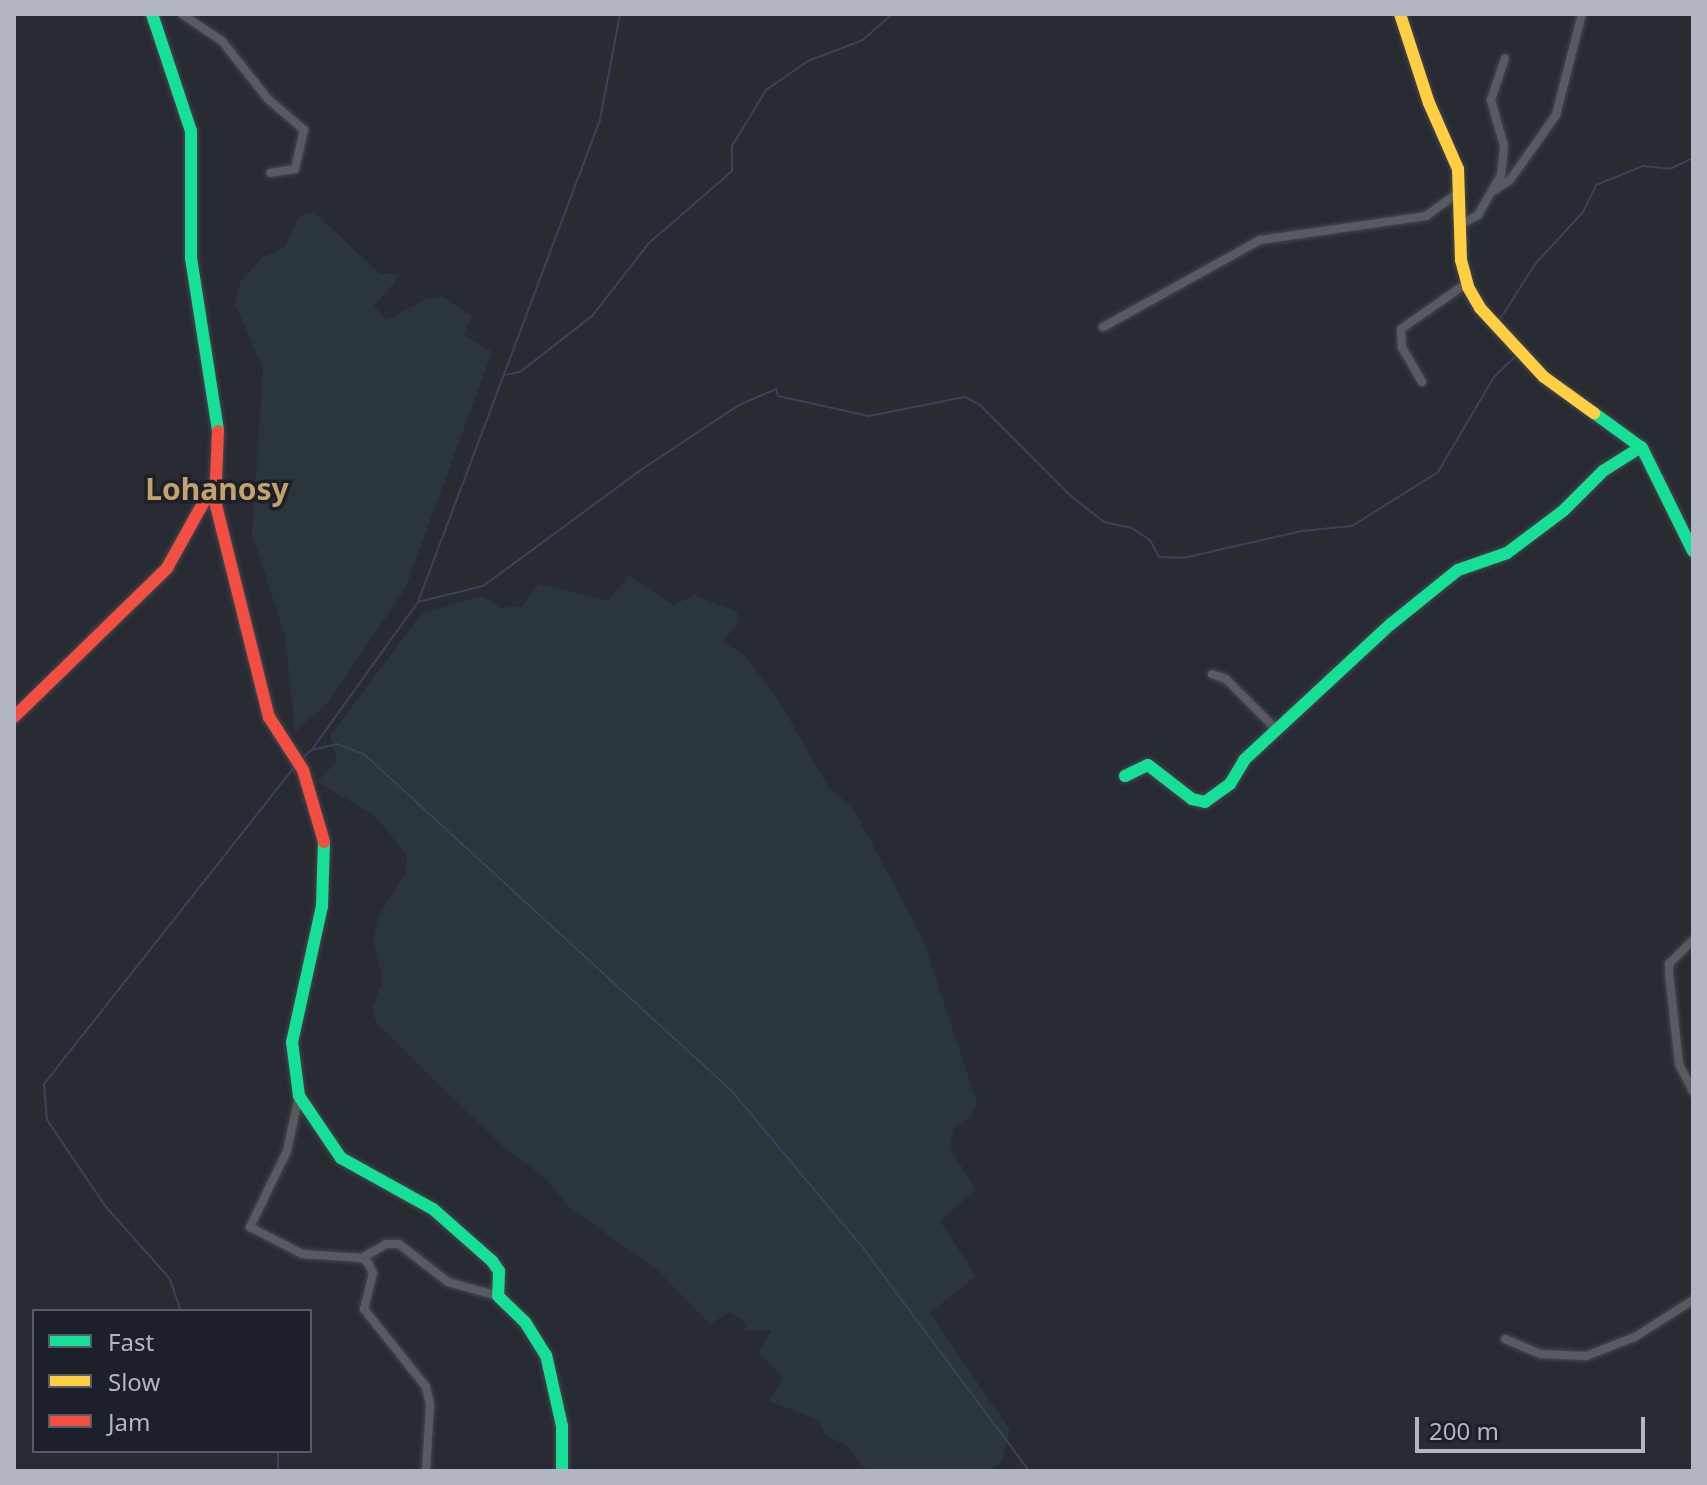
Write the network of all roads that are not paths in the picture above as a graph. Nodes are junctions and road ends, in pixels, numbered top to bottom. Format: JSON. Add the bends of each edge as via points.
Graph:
{"nodes":[{"id":1,"x":152,"y":14,"type":"edge"},
{"id":2,"x":182,"y":14,"type":"edge"},
{"id":3,"x":1400,"y":14,"type":"edge"},
{"id":4,"x":1582,"y":14,"type":"edge"},
{"id":5,"x":1505,"y":58,"type":"dead end"},
{"id":6,"x":270,"y":173,"type":"dead end"},
{"id":7,"x":1495,"y":190,"type":"junction"},
{"id":8,"x":1458,"y":193,"type":"junction"},
{"id":9,"x":1460,"y":225,"type":"junction"},
{"id":10,"x":1467,"y":283,"type":"junction"},
{"id":11,"x":1103,"y":327,"type":"dead end"},
{"id":12,"x":1422,"y":382,"type":"dead end"},
{"id":13,"x":1641,"y":447,"type":"junction"},
{"id":14,"x":212,"y":489,"type":"junction"},
{"id":15,"x":1693,"y":551,"type":"edge"},
{"id":16,"x":1212,"y":674,"type":"dead end"},
{"id":17,"x":14,"y":717,"type":"edge"},
{"id":18,"x":1277,"y":730,"type":"junction"},
{"id":19,"x":1125,"y":776,"type":"dead end"},
{"id":20,"x":1693,"y":940,"type":"edge"},
{"id":21,"x":1693,"y":1092,"type":"edge"},
{"id":22,"x":299,"y":1096,"type":"junction"},
{"id":23,"x":362,"y":1258,"type":"junction"},
{"id":24,"x":498,"y":1296,"type":"junction"},
{"id":25,"x":1693,"y":1300,"type":"edge"},
{"id":26,"x":1505,"y":1339,"type":"dead end"},
{"id":27,"x":426,"y":1471,"type":"edge"},
{"id":28,"x":562,"y":1471,"type":"edge"}],
"edges":[{"from":1,"to":14,"type":"street","via":[[191,131],[191,258],[219,435]]},
{"from":2,"to":6,"type":"street","via":[[222,41],[268,99],[304,130],[295,169]]},
{"from":3,"to":8,"type":"street","via":[[1432,112],[1458,169]]},
{"from":4,"to":7,"type":"street","via":[[1556,115],[1510,180]]},
{"from":5,"to":7,"type":"street","via":[[1491,100],[1504,146]]},
{"from":7,"to":9,"type":"street","via":[[1476,216]]},
{"from":8,"to":9,"type":"street"},
{"from":8,"to":11,"type":"street","via":[[1426,216],[1260,240]]},
{"from":9,"to":10,"type":"street"},
{"from":10,"to":12,"type":"street","via":[[1401,329],[1402,348]]},
{"from":10,"to":13,"type":"street","via":[[1495,322],[1561,392]]},
{"from":13,"to":15,"type":"street"},
{"from":13,"to":18,"type":"street","via":[[1603,471],[1563,511],[1507,553],[1458,570]]},
{"from":14,"to":17,"type":"street","via":[[167,568]]},
{"from":14,"to":22,"type":"street","via":[[269,717],[303,770],[327,858],[322,906],[292,1042]]},
{"from":16,"to":18,"type":"street","via":[[1226,679]]},
{"from":18,"to":19,"type":"street","via":[[1245,759],[1230,784],[1205,802],[1192,799],[1148,765]]},
{"from":20,"to":21,"type":"street","via":[[1669,964],[1679,1064]]},
{"from":22,"to":23,"type":"street","via":[[287,1151],[250,1227],[302,1254]]},
{"from":22,"to":24,"type":"street","via":[[341,1158],[433,1209],[492,1261],[499,1271]]},
{"from":23,"to":24,"type":"street","via":[[386,1244],[399,1244],[448,1282]]},
{"from":23,"to":27,"type":"street","via":[[373,1273],[364,1309],[426,1387]]},
{"from":24,"to":28,"type":"street","via":[[525,1322],[546,1355],[562,1426]]},
{"from":25,"to":26,"type":"street","via":[[1635,1337],[1586,1356],[1541,1354]]}]}
